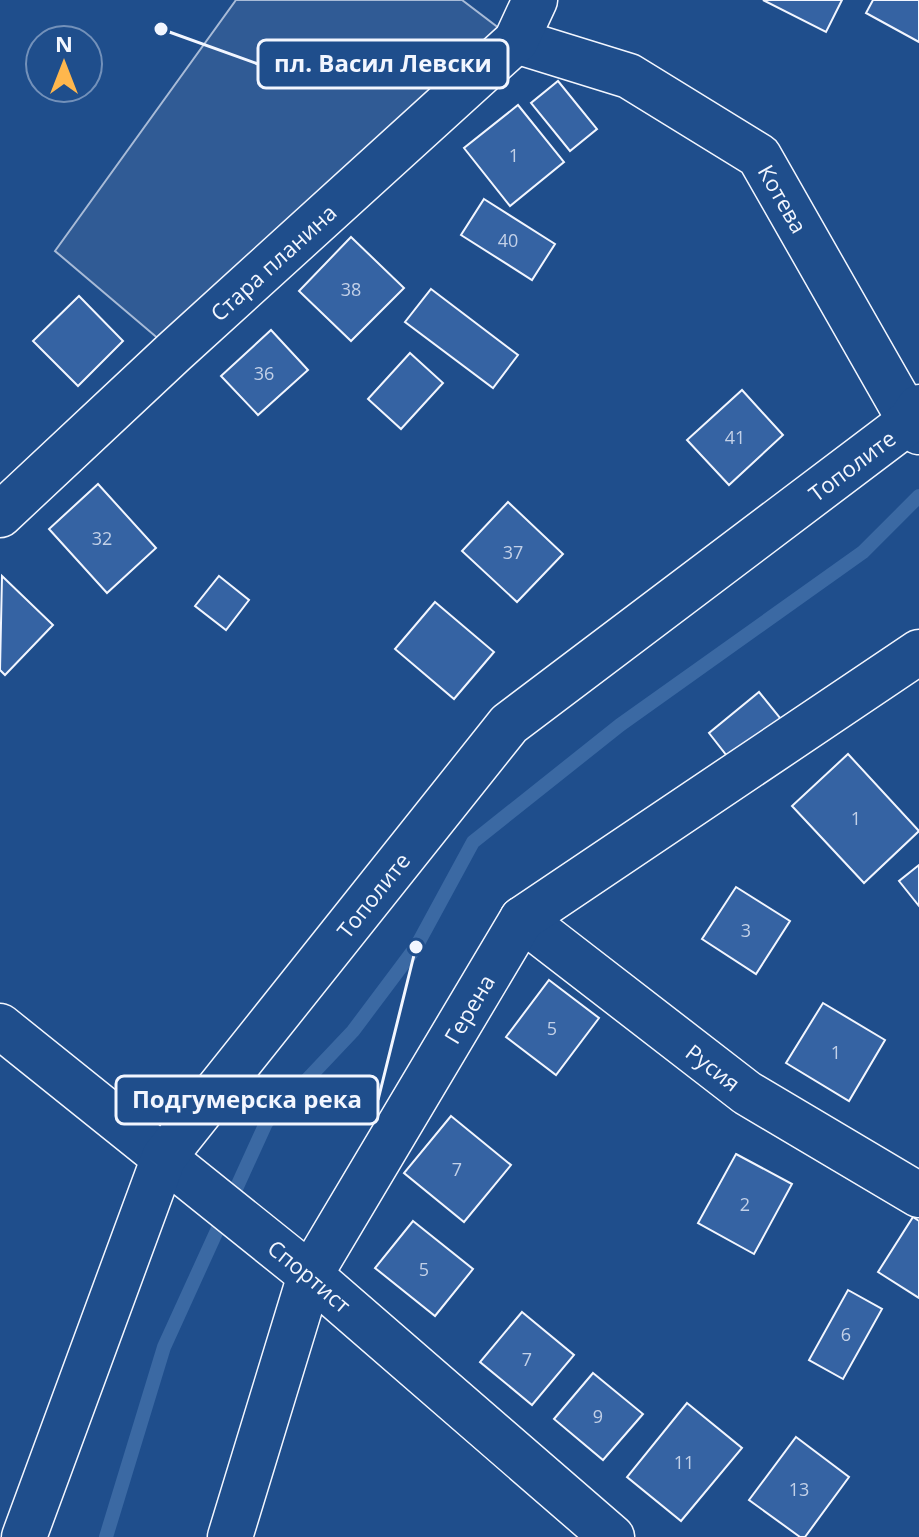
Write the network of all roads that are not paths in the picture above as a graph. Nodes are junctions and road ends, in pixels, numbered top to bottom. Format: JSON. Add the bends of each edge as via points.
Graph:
{"nodes":[{"id":1,"x":535,"y":0,"type":"edge"},
{"id":2,"x":516,"y":41,"type":"junction"},
{"id":3,"x":916,"y":420,"type":"edge"},
{"id":4,"x":0,"y":515,"type":"edge"},
{"id":5,"x":919,"y":652,"type":"edge"},
{"id":6,"x":522,"y":919,"type":"junction"},
{"id":7,"x":0,"y":1026,"type":"edge"},
{"id":8,"x":164,"y":1157,"type":"junction"},
{"id":9,"x":919,"y":1195,"type":"edge"},
{"id":10,"x":310,"y":1275,"type":"junction"},
{"id":11,"x":24,"y":1537,"type":"edge"},
{"id":12,"x":230,"y":1537,"type":"edge"},
{"id":13,"x":612,"y":1537,"type":"edge"}],
"edges":[{"from":1,"to":2,"type":"street","name":"Стара планина"},
{"from":2,"to":3,"type":"street","name":"Котева","via":[[629,76],[759,156]]},
{"from":2,"to":4,"type":"street","name":"Стара планина"},
{"from":3,"to":8,"type":"street","name":"Тополите","via":[[509,724]]},
{"from":5,"to":6,"type":"street","name":"Герена"},
{"from":6,"to":9,"type":"street","name":"Русия","via":[[747,1093]]},
{"from":6,"to":10,"type":"street","name":"Герена"},
{"from":7,"to":8,"type":"street","name":"Спортист"},
{"from":8,"to":10,"type":"street","name":"Спортист"},
{"from":8,"to":11,"type":"street","name":"Тополите"},
{"from":10,"to":12,"type":"street","name":"Герена"},
{"from":10,"to":13,"type":"street","name":"Спортист"}]}
